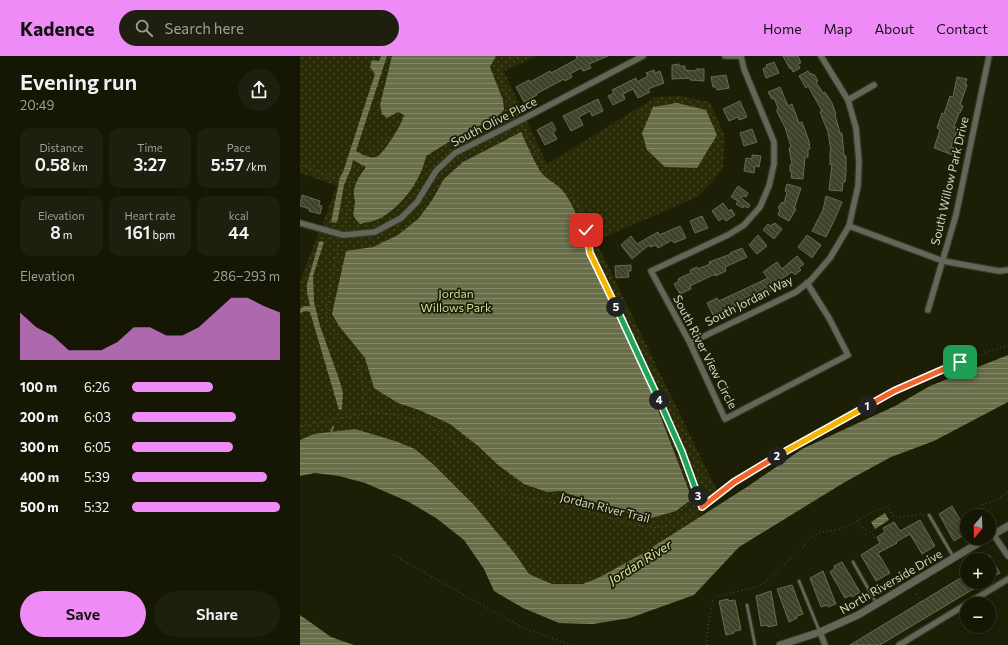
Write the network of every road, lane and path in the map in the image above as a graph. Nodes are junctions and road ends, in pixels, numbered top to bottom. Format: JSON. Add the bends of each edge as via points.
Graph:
{"nodes":[{"id":1,"x":517,"y":56,"type":"edge"},
{"id":2,"x":643,"y":56,"type":"edge"},
{"id":3,"x":725,"y":56,"type":"edge"},
{"id":4,"x":741,"y":56,"type":"edge"},
{"id":5,"x":821,"y":56,"type":"edge"},
{"id":6,"x":989,"y":56,"type":"edge"},
{"id":7,"x":874,"y":85,"type":"dead end"},
{"id":8,"x":848,"y":100,"type":"junction"},
{"id":9,"x":517,"y":116,"type":"dead end"},
{"id":10,"x":522,"y":128,"type":"dead end"},
{"id":11,"x":389,"y":135,"type":"dead end"},
{"id":12,"x":300,"y":165,"type":"edge"},
{"id":13,"x":350,"y":183,"type":"junction"},
{"id":14,"x":300,"y":223,"type":"edge"},
{"id":15,"x":849,"y":226,"type":"junction"},
{"id":16,"x":344,"y":229,"type":"dead end"},
{"id":17,"x":338,"y":242,"type":"dead end"},
{"id":18,"x":943,"y":261,"type":"junction"},
{"id":19,"x":1008,"y":270,"type":"edge"},
{"id":20,"x":807,"y":283,"type":"junction"},
{"id":21,"x":928,"y":310,"type":"dead end"},
{"id":22,"x":690,"y":343,"type":"junction"},
{"id":23,"x":1008,"y":345,"type":"edge"},
{"id":24,"x":362,"y":414,"type":"junction"},
{"id":25,"x":300,"y":426,"type":"edge"},
{"id":26,"x":1008,"y":492,"type":"edge"},
{"id":27,"x":982,"y":505,"type":"dead end"},
{"id":28,"x":702,"y":507,"type":"junction"},
{"id":29,"x":928,"y":515,"type":"joint"},
{"id":30,"x":858,"y":520,"type":"junction"},
{"id":31,"x":1008,"y":526,"type":"edge"},
{"id":32,"x":869,"y":532,"type":"junction"},
{"id":33,"x":996,"y":533,"type":"edge"},
{"id":34,"x":865,"y":535,"type":"dead end"},
{"id":35,"x":996,"y":543,"type":"edge"},
{"id":36,"x":976,"y":545,"type":"edge"},
{"id":37,"x":887,"y":552,"type":"dead end"},
{"id":38,"x":392,"y":555,"type":"dead end"},
{"id":39,"x":1008,"y":556,"type":"edge"},
{"id":40,"x":954,"y":559,"type":"junction"},
{"id":41,"x":853,"y":562,"type":"dead end"},
{"id":42,"x":1008,"y":579,"type":"edge"},
{"id":43,"x":799,"y":580,"type":"dead end"},
{"id":44,"x":916,"y":594,"type":"dead end"},
{"id":45,"x":877,"y":604,"type":"junction"},
{"id":46,"x":747,"y":605,"type":"dead end"},
{"id":47,"x":932,"y":620,"type":"dead end"},
{"id":48,"x":820,"y":632,"type":"junction"},
{"id":49,"x":572,"y":645,"type":"edge"},
{"id":50,"x":706,"y":645,"type":"edge"},
{"id":51,"x":755,"y":645,"type":"edge"},
{"id":52,"x":780,"y":645,"type":"edge"},
{"id":53,"x":825,"y":645,"type":"edge"},
{"id":54,"x":899,"y":645,"type":"edge"}],
"edges":[{"from":1,"to":9,"type":"path","via":[[498,66],[503,86]]},
{"from":2,"to":14,"type":"street","name":"South Olive Place","via":[[455,153],[436,171],[417,202],[401,218],[375,232],[343,235]]},
{"from":3,"to":4,"type":"street"},
{"from":4,"to":22,"type":"street","name":"South River View Circle","via":[[774,142],[774,164],[769,186],[760,207],[744,225],[651,272]]},
{"from":5,"to":8,"type":"street","name":"South Jordan Way"},
{"from":6,"to":18,"type":"street","name":"South Willow Park Drive","via":[[956,215]]},
{"from":7,"to":8,"type":"street"},
{"from":8,"to":15,"type":"street","name":"South Jordan Way","via":[[856,128],[859,162],[858,186]]},
{"from":10,"to":28,"type":"path","via":[[545,170],[571,193],[580,212],[590,253],[656,392]]},
{"from":11,"to":13,"type":"path","via":[[382,148],[366,156]]},
{"from":12,"to":13,"type":"path"},
{"from":13,"to":16,"type":"path"},
{"from":15,"to":18,"type":"street"},
{"from":15,"to":20,"type":"street","name":"South Jordan Way","via":[[830,258]]},
{"from":17,"to":24,"type":"path","via":[[327,306],[327,323],[352,354],[361,372],[365,395]]},
{"from":18,"to":19,"type":"street"},
{"from":18,"to":21,"type":"street","name":"South Willow Park Drive"},
{"from":20,"to":22,"type":"street","name":"South Jordan Way","via":[[796,292]]},
{"from":20,"to":22,"type":"street","name":"South River View Circle","via":[[848,355],[725,419]]},
{"from":23,"to":28,"type":"path","name":"Jordan River Trail","via":[[960,362],[894,391],[767,462],[734,482]]},
{"from":24,"to":25,"type":"path","name":"Jordan River Trail"},
{"from":24,"to":28,"type":"path","name":"Jordan River Trail","via":[[377,412],[402,416],[437,430],[459,446],[498,487],[512,495],[578,508],[652,528],[668,526]]},
{"from":26,"to":27,"type":"path"},
{"from":29,"to":30,"type":"path","via":[[925,518],[922,514],[896,519],[885,507]]},
{"from":29,"to":40,"type":"lane"},
{"from":30,"to":32,"type":"path"},
{"from":30,"to":50,"type":"path","via":[[837,530],[821,532],[811,537],[796,555],[757,587],[713,599]]},
{"from":31,"to":33,"type":"street","name":"North Riverside Drive"},
{"from":32,"to":34,"type":"path"},
{"from":32,"to":37,"type":"path"},
{"from":35,"to":39,"type":"street"},
{"from":36,"to":40,"type":"street","name":"North Riverside Drive"},
{"from":38,"to":49,"type":"path","via":[[526,629]]},
{"from":40,"to":45,"type":"street","name":"North Riverside Drive"},
{"from":41,"to":45,"type":"lane"},
{"from":42,"to":54,"type":"street"},
{"from":43,"to":48,"type":"lane"},
{"from":44,"to":47,"type":"path"},
{"from":45,"to":48,"type":"street","name":"North Riverside Drive"},
{"from":46,"to":51,"type":"lane"},
{"from":48,"to":52,"type":"street","name":"North Riverside Drive"},
{"from":48,"to":53,"type":"street"}]}
